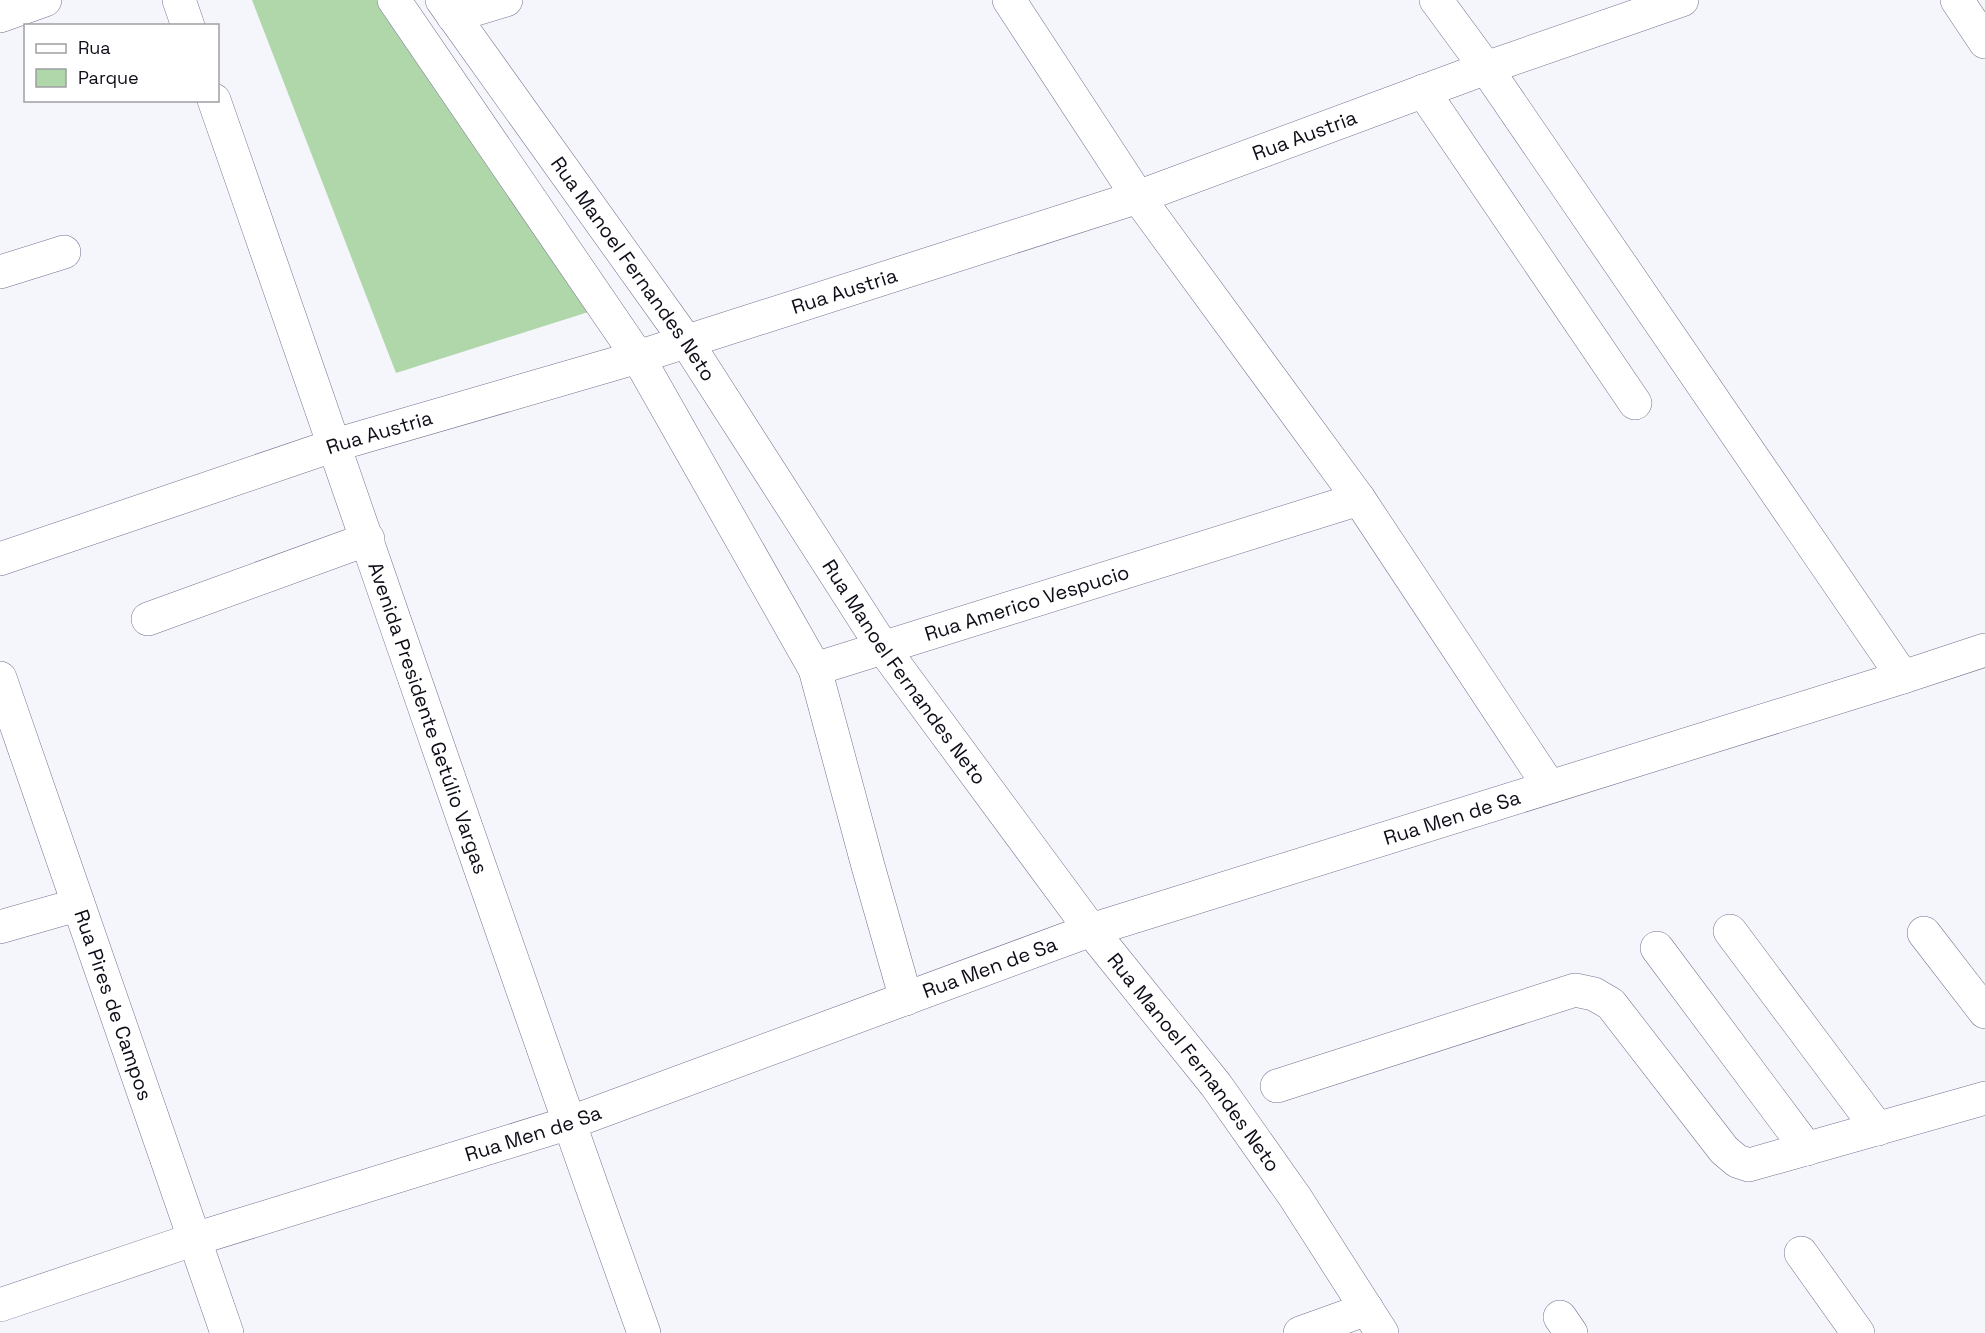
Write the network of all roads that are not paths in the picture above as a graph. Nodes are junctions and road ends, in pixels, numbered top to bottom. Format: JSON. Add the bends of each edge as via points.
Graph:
{"nodes":[{"id":1,"x":45,"y":0,"type":"edge"},
{"id":2,"x":179,"y":0,"type":"edge"},
{"id":3,"x":394,"y":0,"type":"edge"},
{"id":4,"x":506,"y":0,"type":"edge"},
{"id":5,"x":1009,"y":0,"type":"edge"},
{"id":6,"x":1436,"y":0,"type":"edge"},
{"id":7,"x":1682,"y":0,"type":"edge"},
{"id":8,"x":1957,"y":0,"type":"edge"},
{"id":9,"x":447,"y":8,"type":"edge"},
{"id":10,"x":0,"y":16,"type":"edge"},
{"id":11,"x":187,"y":24,"type":"edge"},
{"id":12,"x":1985,"y":42,"type":"edge"},
{"id":13,"x":1486,"y":68,"type":"junction"},
{"id":14,"x":1423,"y":91,"type":"junction"},
{"id":15,"x":215,"y":102,"type":"edge"},
{"id":16,"x":1138,"y":197,"type":"junction"},
{"id":17,"x":64,"y":252,"type":"dead end"},
{"id":18,"x":0,"y":272,"type":"edge"},
{"id":19,"x":686,"y":341,"type":"junction"},
{"id":20,"x":638,"y":357,"type":"junction"},
{"id":21,"x":1635,"y":404,"type":"dead end"},
{"id":22,"x":335,"y":445,"type":"junction"},
{"id":23,"x":1359,"y":499,"type":"junction"},
{"id":24,"x":368,"y":539,"type":"junction"},
{"id":25,"x":0,"y":559,"type":"edge"},
{"id":26,"x":148,"y":619,"type":"dead end"},
{"id":27,"x":883,"y":648,"type":"junction"},
{"id":28,"x":1985,"y":650,"type":"edge"},
{"id":29,"x":815,"y":669,"type":"junction"},
{"id":30,"x":1903,"y":677,"type":"junction"},
{"id":31,"x":0,"y":678,"type":"edge"},
{"id":32,"x":1549,"y":786,"type":"junction"},
{"id":33,"x":77,"y":904,"type":"junction"},
{"id":34,"x":0,"y":927,"type":"edge"},
{"id":35,"x":1091,"y":930,"type":"junction"},
{"id":36,"x":1730,"y":932,"type":"dead end"},
{"id":37,"x":1924,"y":933,"type":"dead end"},
{"id":38,"x":1657,"y":948,"type":"dead end"},
{"id":39,"x":906,"y":999,"type":"junction"},
{"id":40,"x":1985,"y":1012,"type":"edge"},
{"id":41,"x":1277,"y":1086,"type":"dead end"},
{"id":42,"x":1985,"y":1098,"type":"edge"},
{"id":43,"x":569,"y":1123,"type":"junction"},
{"id":44,"x":1878,"y":1129,"type":"junction"},
{"id":45,"x":1807,"y":1149,"type":"junction"},
{"id":46,"x":195,"y":1239,"type":"junction"},
{"id":47,"x":1801,"y":1253,"type":"dead end"},
{"id":48,"x":0,"y":1305,"type":"edge"},
{"id":49,"x":1374,"y":1321,"type":"edge"},
{"id":50,"x":227,"y":1333,"type":"edge"},
{"id":51,"x":644,"y":1333,"type":"edge"},
{"id":52,"x":1300,"y":1333,"type":"edge"},
{"id":53,"x":1858,"y":1333,"type":"edge"}],
"edges":[{"from":1,"to":10,"type":"street"},
{"from":2,"to":11,"type":"street"},
{"from":3,"to":20,"type":"street"},
{"from":4,"to":9,"type":"street"},
{"from":5,"to":16,"type":"street"},
{"from":6,"to":13,"type":"street"},
{"from":7,"to":13,"type":"street","name":"Rua Austria"},
{"from":8,"to":12,"type":"street"},
{"from":9,"to":19,"type":"street","name":"Rua Manoel Fernandes Neto"},
{"from":13,"to":14,"type":"street","name":"Rua Austria"},
{"from":13,"to":30,"type":"street"},
{"from":14,"to":16,"type":"street","name":"Rua Austria"},
{"from":14,"to":21,"type":"street"},
{"from":15,"to":22,"type":"street","name":"Avenida Presidente Getúlio Vargas"},
{"from":16,"to":19,"type":"street","name":"Rua Austria"},
{"from":16,"to":23,"type":"street"},
{"from":17,"to":18,"type":"street"},
{"from":19,"to":20,"type":"street","name":"Rua Austria"},
{"from":19,"to":27,"type":"street","name":"Rua Manoel Fernandes Neto"},
{"from":20,"to":22,"type":"street","name":"Rua Austria"},
{"from":20,"to":29,"type":"street"},
{"from":22,"to":24,"type":"street","name":"Avenida Presidente Getúlio Vargas"},
{"from":22,"to":25,"type":"street","name":"Rua Austria"},
{"from":23,"to":27,"type":"street","name":"Rua Americo Vespucio"},
{"from":23,"to":32,"type":"street"},
{"from":24,"to":26,"type":"street"},
{"from":24,"to":43,"type":"street","name":"Avenida Presidente Getúlio Vargas"},
{"from":27,"to":29,"type":"street","name":"Rua Americo Vespucio"},
{"from":27,"to":35,"type":"street","name":"Rua Manoel Fernandes Neto"},
{"from":28,"to":30,"type":"street","name":"Rua Men de Sa"},
{"from":29,"to":39,"type":"street"},
{"from":30,"to":32,"type":"street","name":"Rua Men de Sa"},
{"from":31,"to":33,"type":"street","name":"Rua Pires de Campos"},
{"from":32,"to":35,"type":"street","name":"Rua Men de Sa"},
{"from":33,"to":34,"type":"street"},
{"from":33,"to":46,"type":"street","name":"Rua Pires de Campos"},
{"from":35,"to":39,"type":"street","name":"Rua Men de Sa"},
{"from":35,"to":49,"type":"street","name":"Rua Manoel Fernandes Neto","via":[[1216,1085],[1295,1197]]},
{"from":36,"to":44,"type":"street"},
{"from":37,"to":40,"type":"street"},
{"from":38,"to":45,"type":"street"},
{"from":39,"to":43,"type":"street","name":"Rua Men de Sa"},
{"from":41,"to":45,"type":"street","via":[[1575,990],[1594,994],[1611,1004],[1724,1150],[1737,1161],[1749,1165]]},
{"from":42,"to":44,"type":"street"},
{"from":43,"to":46,"type":"street","name":"Rua Men de Sa"},
{"from":43,"to":51,"type":"street","name":"Avenida Presidente Getúlio Vargas"},
{"from":44,"to":45,"type":"street"},
{"from":46,"to":48,"type":"street","name":"Rua Men de Sa"},
{"from":46,"to":50,"type":"street","name":"Rua Pires de Campos"},
{"from":47,"to":53,"type":"street"},
{"from":49,"to":52,"type":"street"}]}
